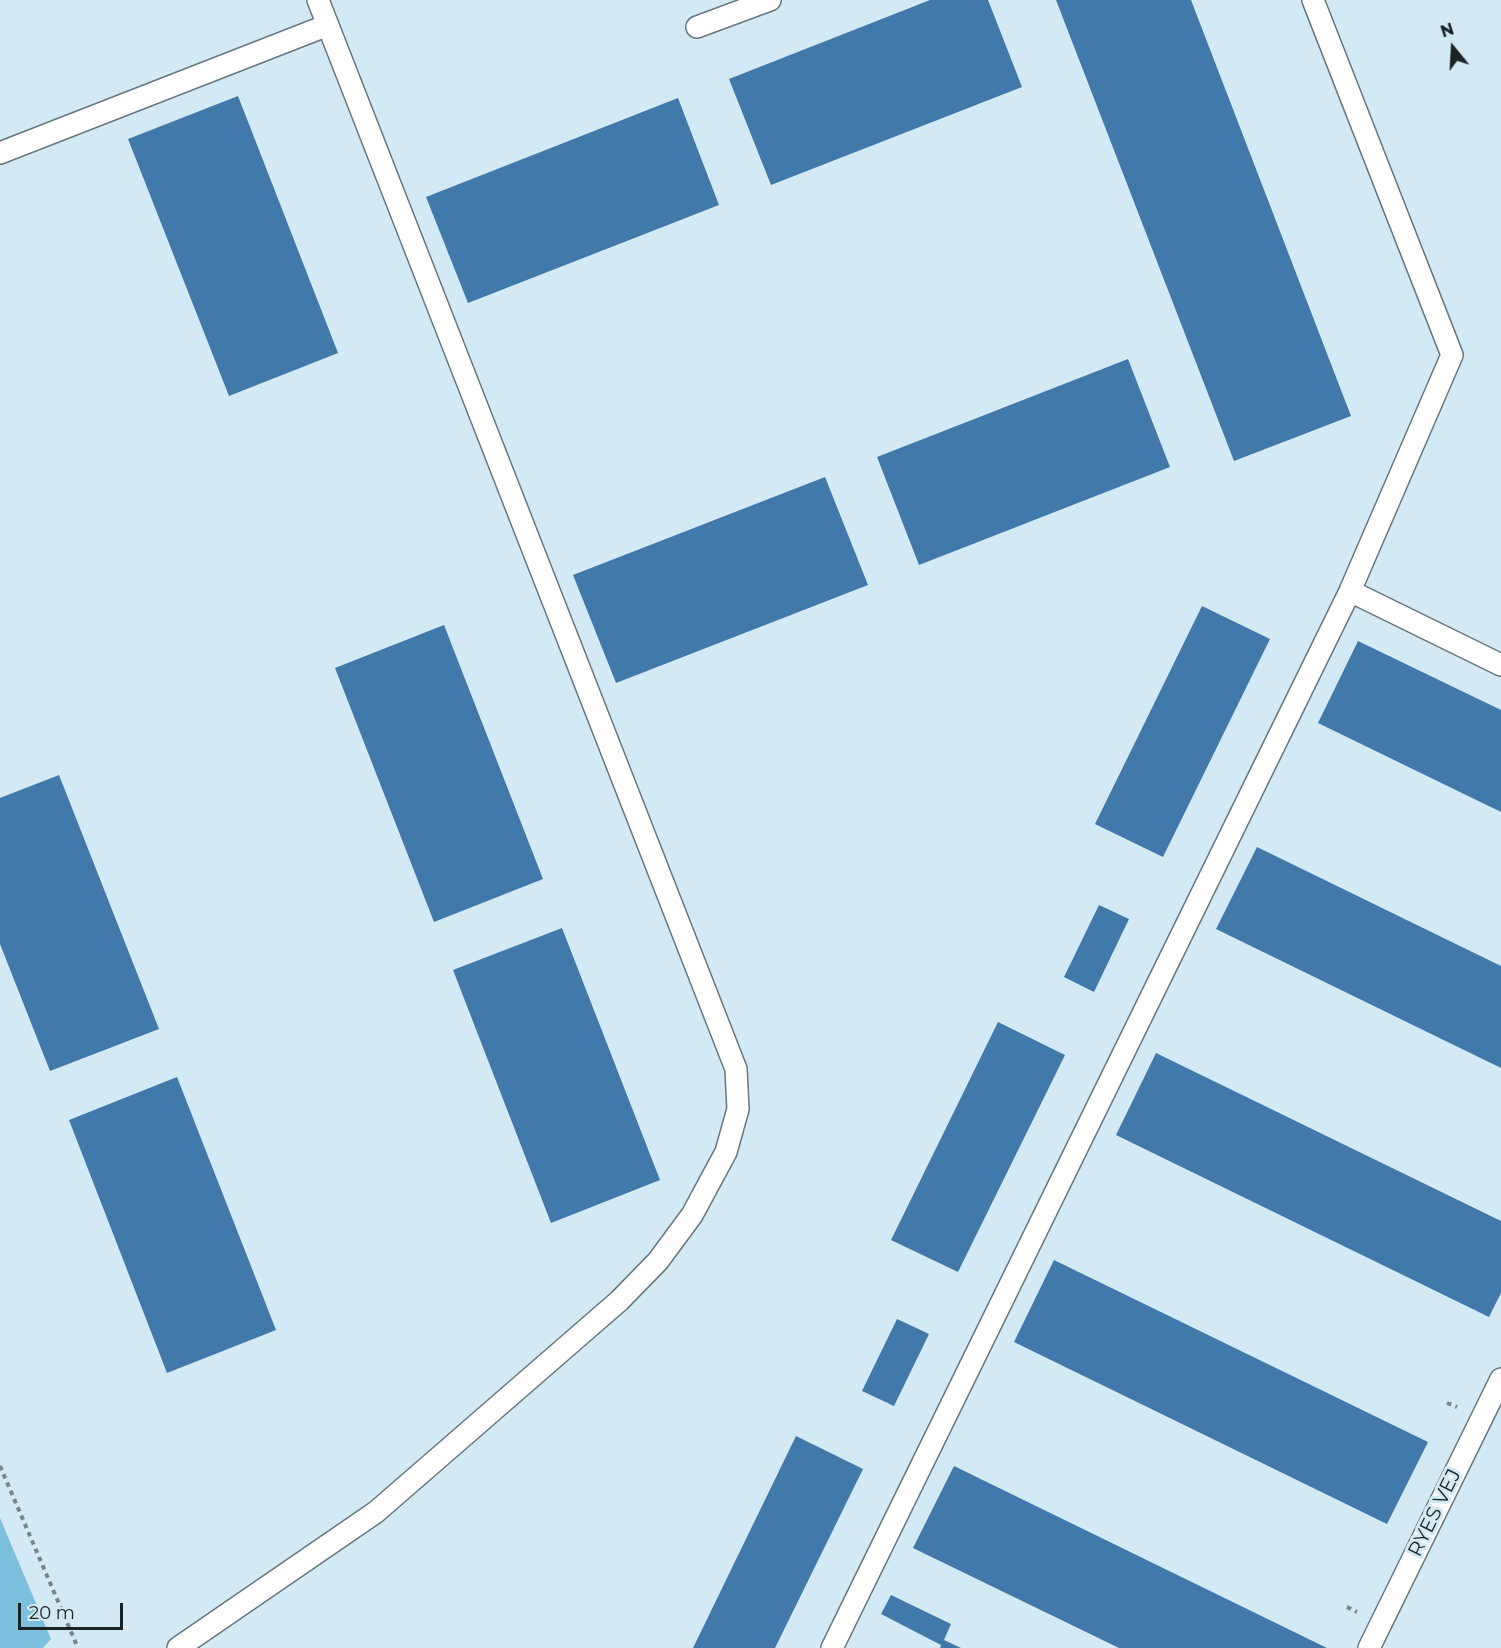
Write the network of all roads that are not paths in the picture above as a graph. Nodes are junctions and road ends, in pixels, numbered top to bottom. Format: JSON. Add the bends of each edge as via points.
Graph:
{"nodes":[{"id":1,"x":318,"y":0,"type":"edge"},
{"id":2,"x":770,"y":0,"type":"edge"},
{"id":3,"x":1313,"y":0,"type":"edge"},
{"id":4,"x":328,"y":25,"type":"junction"},
{"id":5,"x":698,"y":27,"type":"dead end"},
{"id":6,"x":0,"y":153,"type":"edge"},
{"id":7,"x":1350,"y":591,"type":"junction"},
{"id":8,"x":1501,"y":665,"type":"edge"},
{"id":9,"x":1501,"y":1379,"type":"edge"},
{"id":10,"x":178,"y":1648,"type":"edge"},
{"id":11,"x":832,"y":1648,"type":"edge"},
{"id":12,"x":1369,"y":1648,"type":"edge"}],
"edges":[{"from":1,"to":4,"type":"lane"},
{"from":2,"to":5,"type":"lane"},
{"from":3,"to":7,"type":"lane","via":[[1452,355]]},
{"from":4,"to":6,"type":"lane"},
{"from":4,"to":10,"type":"lane","via":[[736,1069],[738,1109],[726,1152],[692,1215],[658,1261],[619,1301],[376,1512]]},
{"from":7,"to":8,"type":"lane"},
{"from":7,"to":11,"type":"lane"},
{"from":9,"to":12,"type":"lane","name":"RYES VEJ"}]}
